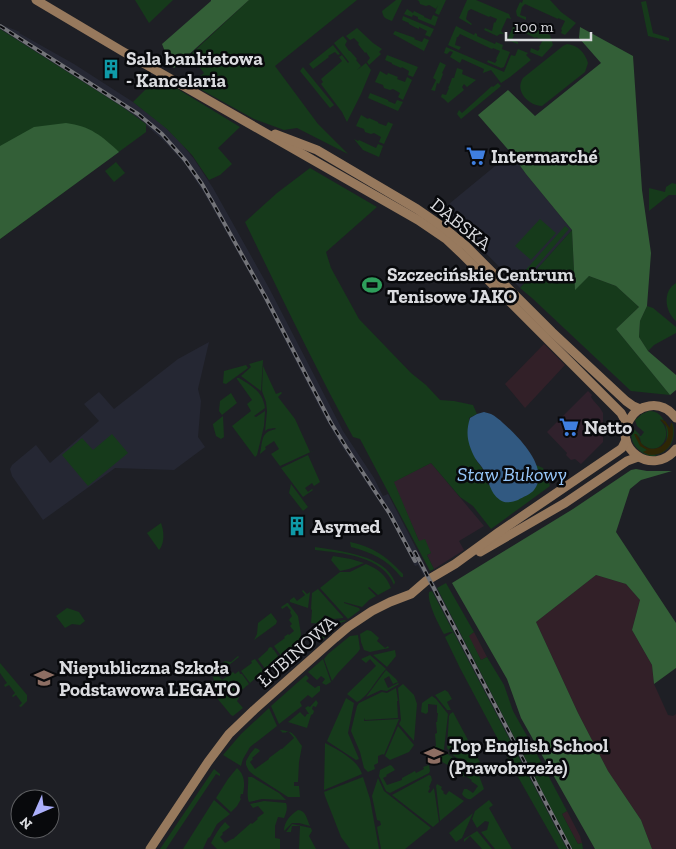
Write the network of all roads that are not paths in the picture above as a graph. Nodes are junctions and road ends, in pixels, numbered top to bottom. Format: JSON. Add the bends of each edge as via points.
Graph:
{"nodes":[{"id":1,"x":36,"y":0,"type":"edge"},
{"id":2,"x":254,"y":126,"type":"junction"},
{"id":3,"x":640,"y":409,"type":"junction"},
{"id":4,"x":672,"y":410,"type":"edge"},
{"id":5,"x":676,"y":418,"type":"edge"},
{"id":6,"x":627,"y":424,"type":"junction"},
{"id":7,"x":626,"y":440,"type":"junction"},
{"id":8,"x":676,"y":449,"type":"edge"},
{"id":9,"x":638,"y":457,"type":"junction"},
{"id":10,"x":672,"y":459,"type":"edge"},
{"id":11,"x":455,"y":564,"type":"junction"},
{"id":12,"x":150,"y":849,"type":"edge"}],
"edges":[{"from":1,"to":2,"type":"street","name":"DĄBSKA"},
{"from":2,"to":3,"type":"street","name":"DĄBSKA","via":[[313,148],[437,222],[466,246],[629,404]]},
{"from":2,"to":6,"type":"street","name":"DĄBSKA","via":[[446,239],[621,413]]},
{"from":3,"to":4,"type":"street","via":[[653,406]]},
{"from":3,"to":6,"type":"street"},
{"from":4,"to":5,"type":"street"},
{"from":6,"to":7,"type":"street"},
{"from":7,"to":9,"type":"street"},
{"from":7,"to":11,"type":"street","via":[[618,451]]},
{"from":8,"to":10,"type":"street"},
{"from":9,"to":10,"type":"street","via":[[651,461]]},
{"from":9,"to":11,"type":"street","via":[[553,510]]},
{"from":11,"to":12,"type":"street","name":"ŁUBINOWA","via":[[411,594],[383,605],[348,627],[246,718],[216,750]]}]}
